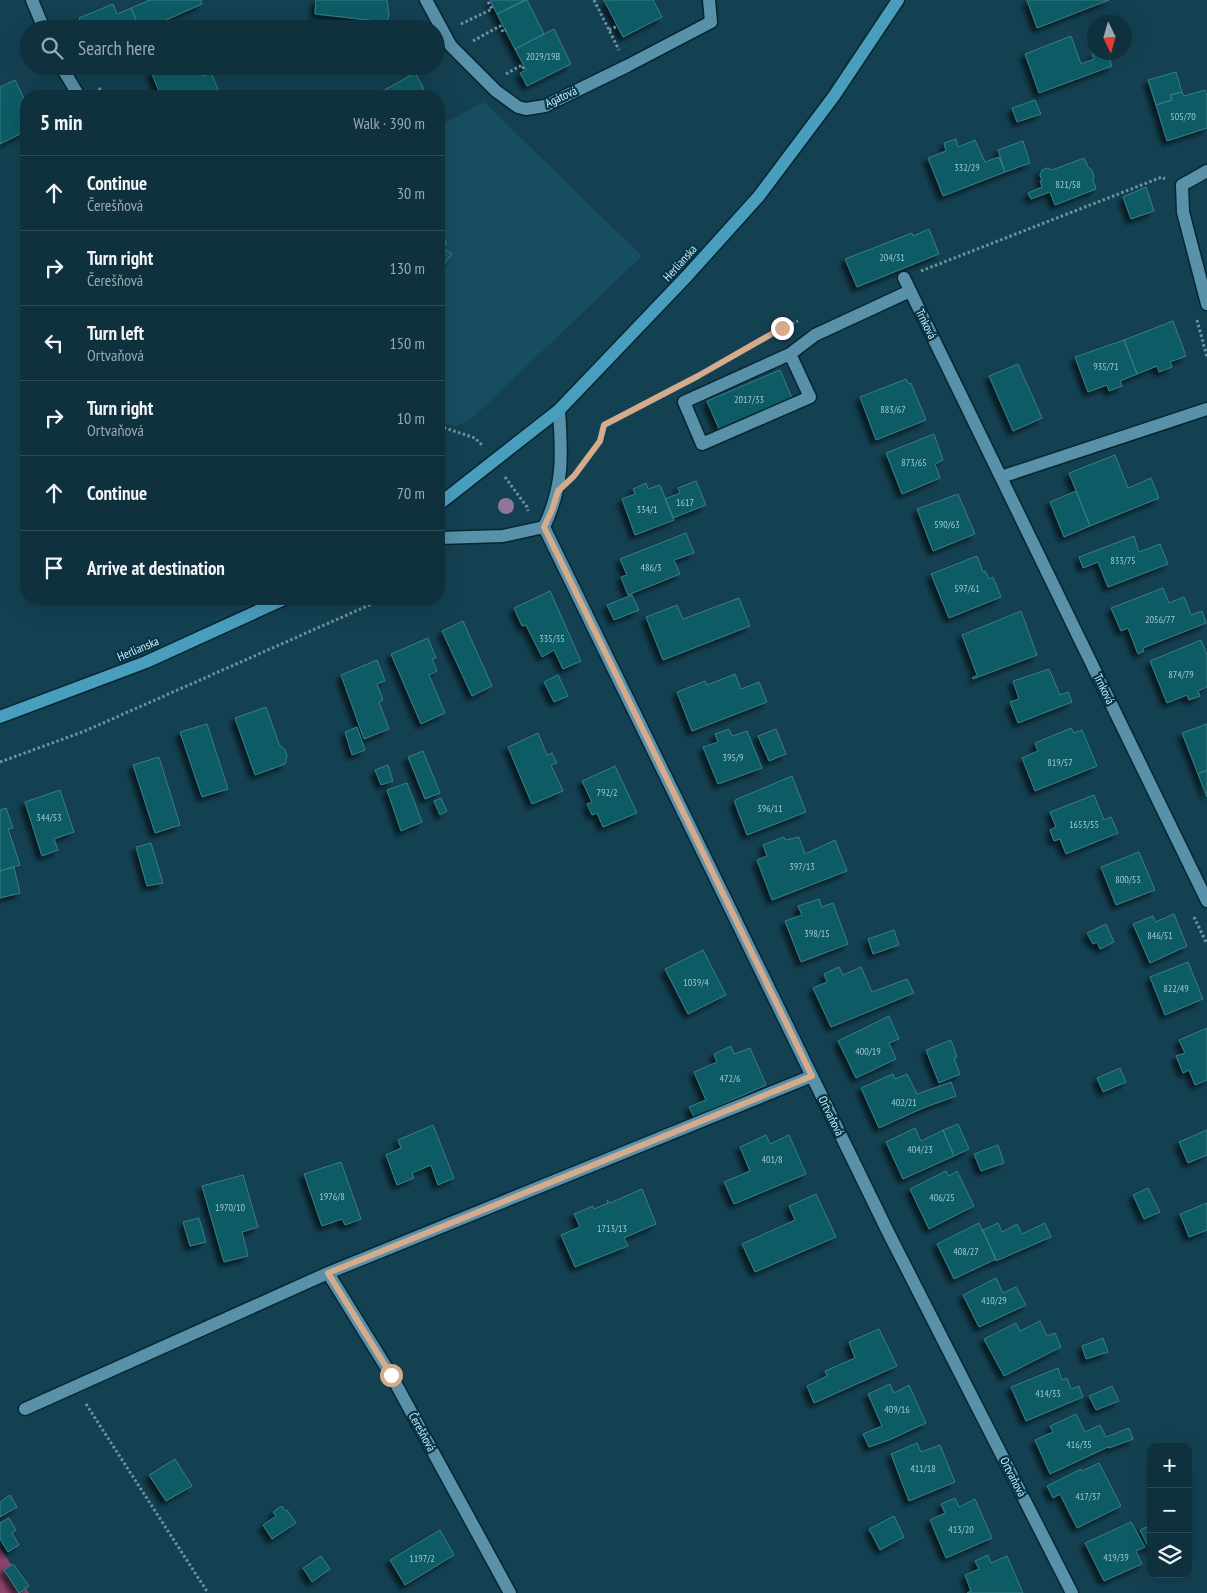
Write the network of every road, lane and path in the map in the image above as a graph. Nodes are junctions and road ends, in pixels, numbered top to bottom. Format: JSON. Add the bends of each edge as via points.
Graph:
{"nodes":[{"id":1,"x":32,"y":0,"type":"edge"},
{"id":2,"x":426,"y":0,"type":"edge"},
{"id":3,"x":487,"y":0,"type":"edge"},
{"id":4,"x":594,"y":0,"type":"edge"},
{"id":5,"x":709,"y":0,"type":"edge"},
{"id":6,"x":898,"y":0,"type":"edge"},
{"id":7,"x":40,"y":20,"type":"edge"},
{"id":8,"x":436,"y":20,"type":"edge"},
{"id":9,"x":618,"y":26,"type":"dead end"},
{"id":10,"x":506,"y":30,"type":"dead end"},
{"id":11,"x":609,"y":30,"type":"junction"},
{"id":12,"x":445,"y":33,"type":"edge"},
{"id":13,"x":445,"y":37,"type":"edge"},
{"id":14,"x":455,"y":50,"type":"junction"},
{"id":15,"x":627,"y":66,"type":"junction"},
{"id":16,"x":66,"y":75,"type":"edge"},
{"id":17,"x":75,"y":90,"type":"edge"},
{"id":18,"x":1207,"y":171,"type":"edge"},
{"id":19,"x":1182,"y":185,"type":"junction"},
{"id":20,"x":921,"y":271,"type":"junction"},
{"id":21,"x":904,"y":278,"type":"joint"},
{"id":22,"x":925,"y":280,"type":"dead end"},
{"id":23,"x":910,"y":291,"type":"junction"},
{"id":24,"x":1207,"y":304,"type":"edge"},
{"id":25,"x":799,"y":321,"type":"dead end"},
{"id":26,"x":790,"y":354,"type":"junction"},
{"id":27,"x":731,"y":356,"type":"dead end"},
{"id":28,"x":672,"y":389,"type":"dead end"},
{"id":29,"x":1207,"y":409,"type":"edge"},
{"id":30,"x":559,"y":410,"type":"junction"},
{"id":31,"x":1001,"y":477,"type":"junction"},
{"id":32,"x":558,"y":491,"type":"junction"},
{"id":33,"x":445,"y":499,"type":"edge"},
{"id":34,"x":544,"y":527,"type":"junction"},
{"id":35,"x":445,"y":538,"type":"edge"},
{"id":36,"x":271,"y":605,"type":"edge"},
{"id":37,"x":369,"y":605,"type":"edge"},
{"id":38,"x":0,"y":716,"type":"edge"},
{"id":39,"x":0,"y":762,"type":"edge"},
{"id":40,"x":1207,"y":901,"type":"edge"},
{"id":41,"x":812,"y":1076,"type":"junction"},
{"id":42,"x":328,"y":1273,"type":"junction"},
{"id":43,"x":75,"y":1386,"type":"junction"},
{"id":44,"x":25,"y":1408,"type":"dead end"},
{"id":45,"x":208,"y":1593,"type":"edge"},
{"id":46,"x":510,"y":1593,"type":"edge"},
{"id":47,"x":1072,"y":1593,"type":"edge"}],
"edges":[{"from":1,"to":7,"type":"street"},
{"from":2,"to":8,"type":"street","name":"Agátová"},
{"from":3,"to":12,"type":"path","via":[[492,9]]},
{"from":4,"to":11,"type":"path"},
{"from":5,"to":15,"type":"street","name":"Agátová","via":[[710,22]]},
{"from":6,"to":30,"type":"main road","name":"Herlianska","via":[[834,96],[759,196],[668,298]]},
{"from":9,"to":11,"type":"path"},
{"from":10,"to":14,"type":"path","via":[[503,32],[500,26]]},
{"from":11,"to":15,"type":"path"},
{"from":13,"to":14,"type":"street","name":"Agátová"},
{"from":14,"to":15,"type":"street","name":"Agátová","via":[[496,91],[526,109],[545,106]]},
{"from":16,"to":17,"type":"street"},
{"from":18,"to":19,"type":"street"},
{"from":19,"to":20,"type":"path","via":[[1162,178]]},
{"from":19,"to":24,"type":"street","via":[[1183,212]]},
{"from":20,"to":21,"type":"path"},
{"from":20,"to":22,"type":"path"},
{"from":21,"to":23,"type":"street","name":"Trnková"},
{"from":23,"to":26,"type":"street","via":[[815,335]]},
{"from":23,"to":31,"type":"street","name":"Trnková"},
{"from":25,"to":27,"type":"path"},
{"from":26,"to":26,"type":"street","via":[[810,397],[702,444],[684,402]]},
{"from":28,"to":32,"type":"path","via":[[604,425],[600,441],[574,476]]},
{"from":29,"to":31,"type":"street"},
{"from":30,"to":32,"type":"street","via":[[561,468]]},
{"from":30,"to":33,"type":"main road","name":"Herlianska"},
{"from":31,"to":40,"type":"street","name":"Trnková"},
{"from":32,"to":34,"type":"street"},
{"from":34,"to":35,"type":"street","via":[[503,536]]},
{"from":34,"to":41,"type":"street","name":"Ortvaňová"},
{"from":36,"to":38,"type":"main road","name":"Herlianska","via":[[146,662]]},
{"from":37,"to":39,"type":"path","via":[[85,731]]},
{"from":41,"to":42,"type":"street"},
{"from":41,"to":47,"type":"street","name":"Ortvaňová","via":[[893,1243]]},
{"from":42,"to":43,"type":"street"},
{"from":42,"to":46,"type":"street","name":"Čerešňová","via":[[391,1375]]},
{"from":43,"to":44,"type":"street"},
{"from":43,"to":45,"type":"path"}]}
